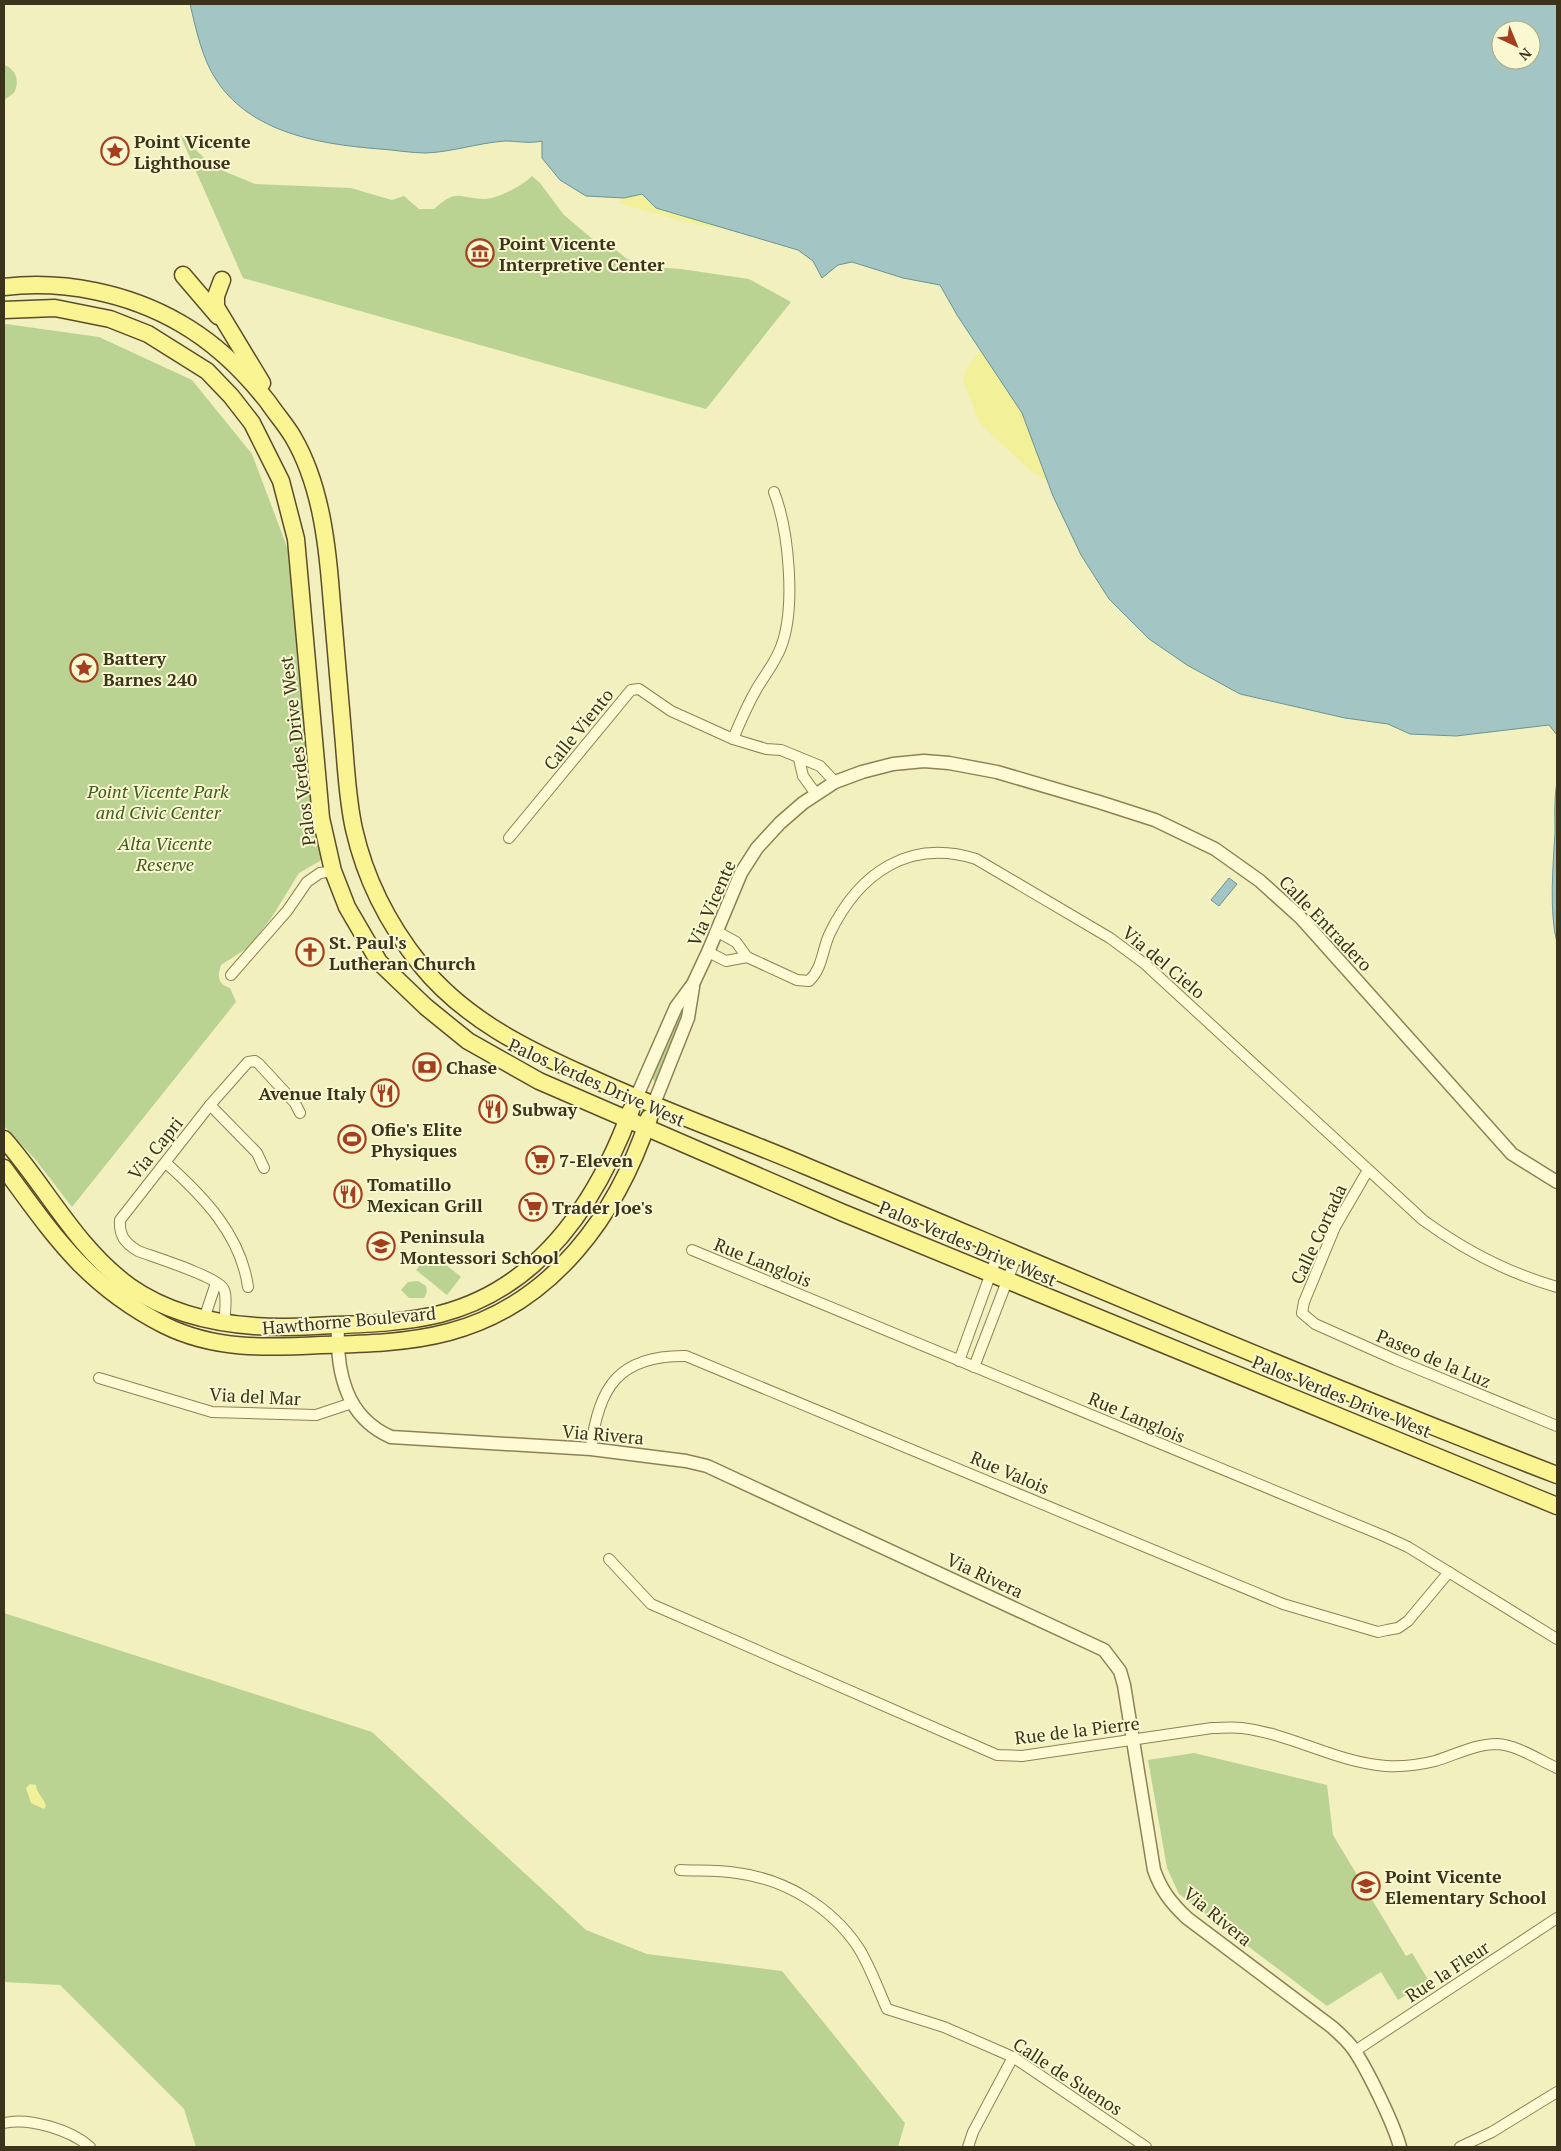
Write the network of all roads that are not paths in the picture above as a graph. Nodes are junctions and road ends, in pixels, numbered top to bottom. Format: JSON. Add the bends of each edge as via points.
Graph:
{"nodes":[{"id":1,"x":183,"y":275,"type":"dead end"},
{"id":2,"x":222,"y":280,"type":"dead end"},
{"id":3,"x":57,"y":286,"type":"junction"},
{"id":4,"x":4,"y":288,"type":"edge"},
{"id":5,"x":4,"y":310,"type":"edge"},
{"id":6,"x":224,"y":324,"type":"junction"},
{"id":7,"x":294,"y":438,"type":"junction"},
{"id":8,"x":774,"y":492,"type":"dead end"},
{"id":9,"x":733,"y":739,"type":"junction"},
{"id":10,"x":799,"y":759,"type":"junction"},
{"id":11,"x":835,"y":782,"type":"junction"},
{"id":12,"x":816,"y":794,"type":"junction"},
{"id":13,"x":509,"y":838,"type":"dead end"},
{"id":14,"x":333,"y":871,"type":"junction"},
{"id":15,"x":716,"y":931,"type":"junction"},
{"id":16,"x":708,"y":952,"type":"junction"},
{"id":17,"x":747,"y":957,"type":"junction"},
{"id":18,"x":231,"y":974,"type":"dead end"},
{"id":19,"x":693,"y":984,"type":"junction"},
{"id":20,"x":636,"y":1098,"type":"junction"},
{"id":21,"x":210,"y":1105,"type":"junction"},
{"id":22,"x":653,"y":1106,"type":"junction"},
{"id":23,"x":300,"y":1113,"type":"dead end"},
{"id":24,"x":628,"y":1120,"type":"junction"},
{"id":25,"x":646,"y":1128,"type":"junction"},
{"id":26,"x":4,"y":1139,"type":"edge"},
{"id":27,"x":166,"y":1163,"type":"junction"},
{"id":28,"x":4,"y":1168,"type":"edge"},
{"id":29,"x":264,"y":1168,"type":"dead end"},
{"id":30,"x":1368,"y":1170,"type":"junction"},
{"id":31,"x":1557,"y":1182,"type":"edge"},
{"id":32,"x":1000,"y":1248,"type":"junction"},
{"id":33,"x":692,"y":1250,"type":"dead end"},
{"id":34,"x":1017,"y":1255,"type":"junction"},
{"id":35,"x":999,"y":1278,"type":"junction"},
{"id":36,"x":216,"y":1283,"type":"junction"},
{"id":37,"x":248,"y":1287,"type":"dead end"},
{"id":38,"x":1557,"y":1287,"type":"edge"},
{"id":39,"x":498,"y":1290,"type":"junction"},
{"id":40,"x":1302,"y":1313,"type":"joint"},
{"id":41,"x":217,"y":1317,"type":"junction"},
{"id":42,"x":165,"y":1325,"type":"junction"},
{"id":43,"x":338,"y":1325,"type":"junction"},
{"id":44,"x":438,"y":1335,"type":"junction"},
{"id":45,"x":337,"y":1345,"type":"junction"},
{"id":46,"x":959,"y":1360,"type":"junction"},
{"id":47,"x":974,"y":1367,"type":"junction"},
{"id":48,"x":99,"y":1378,"type":"dead end"},
{"id":49,"x":352,"y":1404,"type":"junction"},
{"id":50,"x":1557,"y":1426,"type":"edge"},
{"id":51,"x":591,"y":1449,"type":"junction"},
{"id":52,"x":1557,"y":1475,"type":"edge"},
{"id":53,"x":1557,"y":1506,"type":"edge"},
{"id":54,"x":609,"y":1559,"type":"dead end"},
{"id":55,"x":1449,"y":1572,"type":"junction"},
{"id":56,"x":1557,"y":1639,"type":"edge"},
{"id":57,"x":1133,"y":1740,"type":"junction"},
{"id":58,"x":1557,"y":1768,"type":"edge"},
{"id":59,"x":680,"y":1870,"type":"dead end"},
{"id":60,"x":1557,"y":1918,"type":"edge"},
{"id":61,"x":1355,"y":2051,"type":"junction"},
{"id":62,"x":1012,"y":2057,"type":"junction"},
{"id":63,"x":1557,"y":2092,"type":"edge"},
{"id":64,"x":4,"y":2122,"type":"edge"},
{"id":65,"x":1142,"y":2146,"type":"edge"},
{"id":66,"x":90,"y":2147,"type":"edge"},
{"id":67,"x":968,"y":2147,"type":"edge"},
{"id":68,"x":1400,"y":2147,"type":"edge"},
{"id":69,"x":1460,"y":2147,"type":"edge"}],
"edges":[{"from":1,"to":6,"type":"main road"},
{"from":2,"to":6,"type":"main road","via":[[216,307]]},
{"from":3,"to":4,"type":"main road","name":"Palos Verdes Drive West"},
{"from":3,"to":5,"type":"main road","via":[[56,296],[50,300]]},
{"from":3,"to":7,"type":"main road","name":"Palos Verdes Drive West","via":[[96,291],[138,302],[200,334],[250,379]]},
{"from":5,"to":14,"type":"main road","name":"Palos Verdes Drive West","via":[[55,308],[110,319],[148,334],[207,371],[252,423],[277,473],[296,539],[321,818]]},
{"from":6,"to":7,"type":"main road"},
{"from":7,"to":20,"type":"main road","name":"Palos Verdes Drive West","via":[[309,474],[328,555],[349,804],[357,841],[376,894],[422,967],[480,1021],[533,1052]]},
{"from":8,"to":9,"type":"street","via":[[780,507],[788,568],[790,594],[785,631],[781,647],[747,706]]},
{"from":9,"to":10,"type":"street","name":"Calle Viento","via":[[781,750]]},
{"from":9,"to":13,"type":"street","name":"Calle Viento","via":[[671,711],[639,689],[631,690]]},
{"from":10,"to":11,"type":"street","name":"Calle Viento","via":[[820,766]]},
{"from":10,"to":12,"type":"street","via":[[803,776]]},
{"from":11,"to":12,"type":"street","name":"Via Vicente"},
{"from":11,"to":31,"type":"street","name":"Calle Entradero","via":[[893,764],[949,763],[997,772],[1155,820],[1215,849],[1260,881],[1301,918],[1512,1154]]},
{"from":12,"to":15,"type":"street","name":"Via Vicente","via":[[780,823],[757,848],[741,873]]},
{"from":14,"to":18,"type":"street","via":[[320,873],[306,882],[287,911]]},
{"from":14,"to":24,"type":"main road","name":"Palos Verdes Drive West","via":[[347,907],[379,962],[426,1007],[468,1041],[497,1059]]},
{"from":15,"to":16,"type":"street","name":"Via Vicente"},
{"from":15,"to":17,"type":"street","name":"Via del Cielo","via":[[736,942]]},
{"from":16,"to":17,"type":"street","via":[[726,961]]},
{"from":16,"to":19,"type":"street","name":"Via Vicente"},
{"from":17,"to":30,"type":"street","name":"Via del Cielo","via":[[797,980],[809,981],[817,973],[829,935],[850,898],[875,874],[907,857],[956,852],[976,859],[1110,938],[1145,964]]},
{"from":19,"to":20,"type":"street","name":"Via Vicente","via":[[676,1007]]},
{"from":19,"to":22,"type":"street","name":"Via Vicente","via":[[688,1018]]},
{"from":20,"to":22,"type":"main road","name":"Palos Verdes Drive West"},
{"from":20,"to":24,"type":"main road","name":"Hawthorne Boulevard"},
{"from":21,"to":23,"type":"street","name":"Via Capri","via":[[248,1062],[255,1061],[295,1103]]},
{"from":21,"to":27,"type":"street","name":"Via Capri"},
{"from":21,"to":29,"type":"street","via":[[257,1154]]},
{"from":22,"to":25,"type":"main road","name":"Hawthorne Boulevard"},
{"from":22,"to":32,"type":"main road","name":"Palos Verdes Drive West","via":[[802,1164]]},
{"from":24,"to":25,"type":"main road","name":"Palos Verdes Drive West"},
{"from":24,"to":39,"type":"main road","name":"Hawthorne Boulevard","via":[[598,1184],[567,1231],[531,1267]]},
{"from":25,"to":35,"type":"main road","name":"Palos Verdes Drive West"},
{"from":25,"to":44,"type":"main road","name":"Hawthorne Boulevard","via":[[611,1204],[572,1256],[547,1281],[487,1318]]},
{"from":26,"to":41,"type":"main road","name":"Hawthorne Boulevard","via":[[82,1244],[106,1266],[130,1286],[160,1303],[186,1314]]},
{"from":27,"to":36,"type":"street","name":"Via Capri","via":[[125,1212],[119,1230],[128,1245],[138,1251]]},
{"from":27,"to":37,"type":"street","via":[[198,1191],[219,1218],[246,1272]]},
{"from":28,"to":42,"type":"main road","name":"Hawthorne Boulevard","via":[[84,1270],[111,1294]]},
{"from":30,"to":38,"type":"street","name":"Via del Cielo","via":[[1423,1220],[1453,1242],[1502,1267]]},
{"from":30,"to":40,"type":"street","name":"Calle Cortada","via":[[1335,1227]]},
{"from":32,"to":34,"type":"main road","name":"Palos Verdes Drive West"},
{"from":32,"to":35,"type":"street"},
{"from":33,"to":46,"type":"street","name":"Rue Langlois"},
{"from":34,"to":35,"type":"street"},
{"from":34,"to":52,"type":"main road","name":"Palos Verdes Drive West"},
{"from":35,"to":46,"type":"street"},
{"from":35,"to":47,"type":"street"},
{"from":35,"to":53,"type":"main road","name":"Palos Verdes Drive West"},
{"from":36,"to":41,"type":"street"},
{"from":36,"to":41,"type":"street","via":[[225,1294]]},
{"from":39,"to":43,"type":"main road","name":"Hawthorne Boulevard","via":[[441,1314],[397,1322]]},
{"from":39,"to":44,"type":"main road","via":[[498,1298],[491,1305],[448,1324]]},
{"from":40,"to":50,"type":"street","name":"Paseo de la Luz","via":[[1315,1324],[1396,1360]]},
{"from":41,"to":42,"type":"main road","via":[[185,1330]]},
{"from":41,"to":43,"type":"main road","name":"Hawthorne Boulevard","via":[[277,1329]]},
{"from":42,"to":45,"type":"main road","name":"Hawthorne Boulevard","via":[[226,1346]]},
{"from":43,"to":45,"type":"street","name":"Via Rivera"},
{"from":44,"to":45,"type":"main road","name":"Hawthorne Boulevard"},
{"from":45,"to":49,"type":"street","name":"Via Rivera","via":[[342,1379]]},
{"from":46,"to":47,"type":"street","name":"Rue Langlois"},
{"from":47,"to":55,"type":"street","name":"Rue Langlois","via":[[1384,1536]]},
{"from":48,"to":49,"type":"street","name":"Via del Mar","via":[[212,1412],[316,1416]]},
{"from":49,"to":51,"type":"street","name":"Via Rivera","via":[[377,1431],[391,1437]]},
{"from":51,"to":55,"type":"street","name":"Rue Valois","via":[[599,1404],[618,1377],[643,1361],[661,1355],[686,1356],[1283,1604],[1378,1632],[1398,1628],[1408,1621]]},
{"from":51,"to":57,"type":"street","name":"Via Rivera","via":[[707,1466],[1104,1650],[1120,1671]]},
{"from":54,"to":57,"type":"street","name":"Rue de la Pierre","via":[[651,1604],[997,1755],[1022,1756]]},
{"from":55,"to":56,"type":"street","name":"Rue Langlois"},
{"from":57,"to":58,"type":"street","name":"Rue de la Pierre","via":[[1212,1728],[1242,1728],[1348,1760],[1388,1766],[1434,1761],[1482,1745],[1499,1744]]},
{"from":57,"to":61,"type":"street","name":"Via Rivera","via":[[1154,1870],[1171,1903],[1332,2027]]},
{"from":59,"to":62,"type":"street","name":"Calle de Suenos","via":[[738,1873],[785,1885],[836,1921],[858,1947],[887,2010],[944,2027]]},
{"from":60,"to":61,"type":"street","name":"Rue la Fleur"},
{"from":61,"to":68,"type":"street","name":"Via Rivera"},
{"from":62,"to":65,"type":"street","name":"Calle de Suenos"},
{"from":62,"to":67,"type":"street"},
{"from":63,"to":69,"type":"street","via":[[1492,2132]]},
{"from":64,"to":66,"type":"street","via":[[26,2122],[69,2132]]}]}
